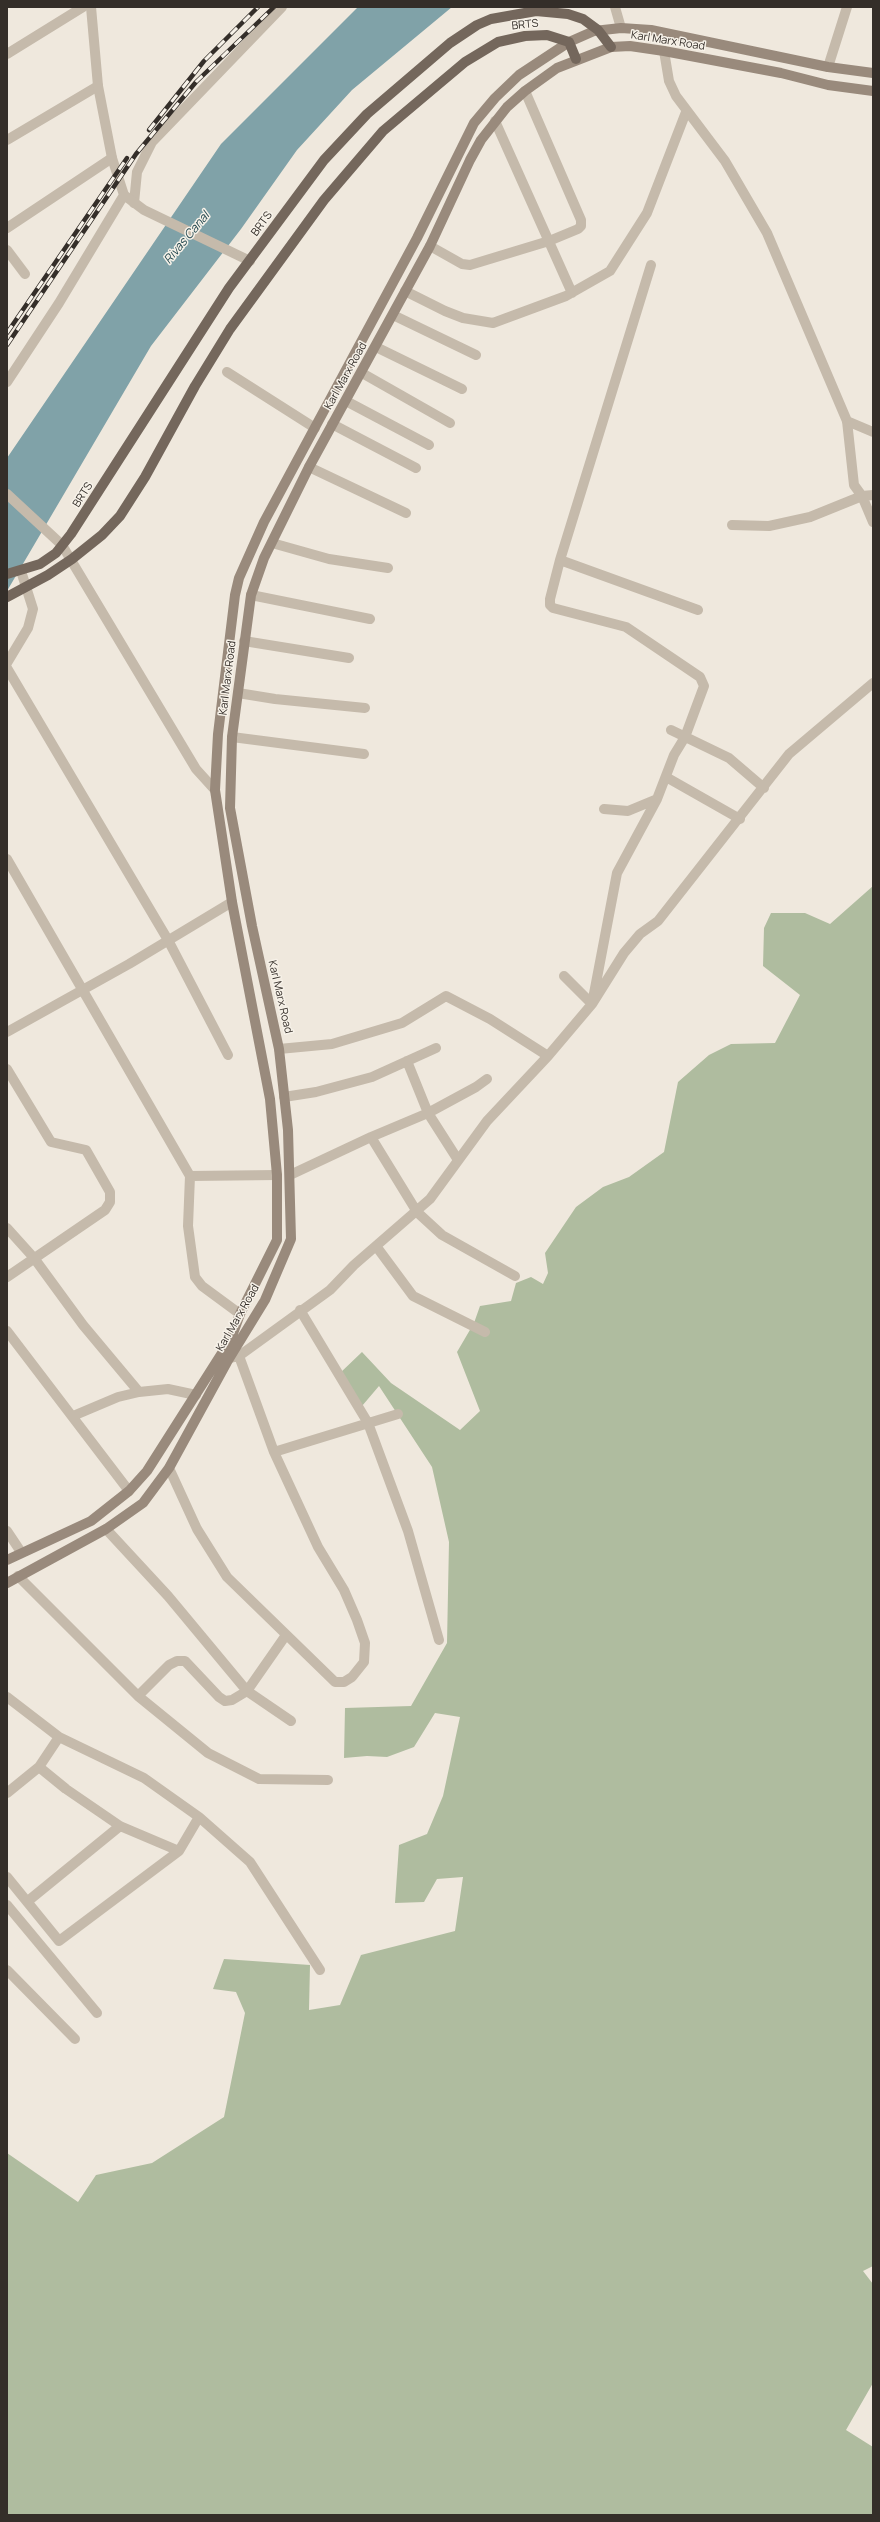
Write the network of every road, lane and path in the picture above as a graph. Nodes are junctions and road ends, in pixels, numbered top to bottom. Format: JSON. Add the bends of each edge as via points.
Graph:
{"nodes":[{"id":1,"x":83,"y":7,"type":"edge"},
{"id":2,"x":91,"y":7,"type":"edge"},
{"id":3,"x":282,"y":7,"type":"edge"},
{"id":4,"x":847,"y":7,"type":"edge"},
{"id":5,"x":619,"y":9,"type":"edge"},
{"id":6,"x":621,"y":28,"type":"junction"},
{"id":7,"x":598,"y":30,"type":"junction"},
{"id":8,"x":569,"y":42,"type":"junction"},
{"id":9,"x":611,"y":47,"type":"junction"},
{"id":10,"x":664,"y":51,"type":"junction"},
{"id":11,"x":7,"y":54,"type":"edge"},
{"id":12,"x":576,"y":60,"type":"junction"},
{"id":13,"x":828,"y":67,"type":"junction"},
{"id":14,"x":873,"y":73,"type":"edge"},
{"id":15,"x":98,"y":86,"type":"junction"},
{"id":16,"x":525,"y":91,"type":"junction"},
{"id":17,"x":873,"y":92,"type":"edge"},
{"id":18,"x":686,"y":112,"type":"junction"},
{"id":19,"x":496,"y":121,"type":"junction"},
{"id":20,"x":7,"y":140,"type":"edge"},
{"id":21,"x":112,"y":158,"type":"junction"},
{"id":22,"x":124,"y":195,"type":"junction"},
{"id":23,"x":134,"y":203,"type":"junction"},
{"id":24,"x":7,"y":228,"type":"edge"},
{"id":25,"x":549,"y":241,"type":"junction"},
{"id":26,"x":430,"y":246,"type":"junction"},
{"id":27,"x":7,"y":250,"type":"edge"},
{"id":28,"x":250,"y":261,"type":"junction"},
{"id":29,"x":651,"y":265,"type":"dead end"},
{"id":30,"x":25,"y":274,"type":"dead end"},
{"id":31,"x":405,"y":291,"type":"junction"},
{"id":32,"x":572,"y":293,"type":"junction"},
{"id":33,"x":394,"y":315,"type":"junction"},
{"id":34,"x":376,"y":347,"type":"junction"},
{"id":35,"x":476,"y":355,"type":"dead end"},
{"id":36,"x":227,"y":372,"type":"dead end"},
{"id":37,"x":362,"y":373,"type":"junction"},
{"id":38,"x":7,"y":382,"type":"edge"},
{"id":39,"x":462,"y":389,"type":"dead end"},
{"id":40,"x":346,"y":401,"type":"junction"},
{"id":41,"x":847,"y":421,"type":"junction"},
{"id":42,"x":450,"y":422,"type":"dead end"},
{"id":43,"x":332,"y":424,"type":"junction"},
{"id":44,"x":315,"y":428,"type":"junction"},
{"id":45,"x":873,"y":432,"type":"edge"},
{"id":46,"x":429,"y":445,"type":"dead end"},
{"id":47,"x":309,"y":467,"type":"junction"},
{"id":48,"x":416,"y":468,"type":"dead end"},
{"id":49,"x":7,"y":494,"type":"edge"},
{"id":50,"x":873,"y":495,"type":"edge"},
{"id":51,"x":862,"y":496,"type":"junction"},
{"id":52,"x":406,"y":513,"type":"dead end"},
{"id":53,"x":873,"y":522,"type":"edge"},
{"id":54,"x":732,"y":526,"type":"dead end"},
{"id":55,"x":272,"y":543,"type":"junction"},
{"id":56,"x":62,"y":545,"type":"junction"},
{"id":57,"x":72,"y":559,"type":"junction"},
{"id":58,"x":560,"y":560,"type":"junction"},
{"id":59,"x":388,"y":568,"type":"dead end"},
{"id":60,"x":21,"y":571,"type":"junction"},
{"id":61,"x":7,"y":574,"type":"edge"},
{"id":62,"x":26,"y":586,"type":"junction"},
{"id":63,"x":251,"y":595,"type":"junction"},
{"id":64,"x":7,"y":597,"type":"edge"},
{"id":65,"x":698,"y":610,"type":"dead end"},
{"id":66,"x":370,"y":619,"type":"dead end"},
{"id":67,"x":244,"y":641,"type":"junction"},
{"id":68,"x":349,"y":658,"type":"dead end"},
{"id":69,"x":7,"y":663,"type":"edge"},
{"id":70,"x":7,"y":668,"type":"edge"},
{"id":71,"x":873,"y":683,"type":"edge"},
{"id":72,"x":238,"y":693,"type":"junction"},
{"id":73,"x":365,"y":708,"type":"dead end"},
{"id":74,"x":671,"y":730,"type":"dead end"},
{"id":75,"x":232,"y":737,"type":"junction"},
{"id":76,"x":685,"y":737,"type":"junction"},
{"id":77,"x":364,"y":754,"type":"dead end"},
{"id":78,"x":666,"y":777,"type":"junction"},
{"id":79,"x":764,"y":788,"type":"junction"},
{"id":80,"x":215,"y":790,"type":"junction"},
{"id":81,"x":657,"y":799,"type":"junction"},
{"id":82,"x":604,"y":808,"type":"dead end"},
{"id":83,"x":740,"y":819,"type":"junction"},
{"id":84,"x":7,"y":859,"type":"edge"},
{"id":85,"x":232,"y":902,"type":"junction"},
{"id":86,"x":168,"y":940,"type":"junction"},
{"id":87,"x":564,"y":976,"type":"dead end"},
{"id":88,"x":82,"y":990,"type":"junction"},
{"id":89,"x":592,"y":1004,"type":"junction"},
{"id":90,"x":7,"y":1032,"type":"edge"},
{"id":91,"x":436,"y":1048,"type":"dead end"},
{"id":92,"x":280,"y":1050,"type":"junction"},
{"id":93,"x":228,"y":1055,"type":"dead end"},
{"id":94,"x":548,"y":1056,"type":"junction"},
{"id":95,"x":407,"y":1061,"type":"junction"},
{"id":96,"x":7,"y":1069,"type":"edge"},
{"id":97,"x":487,"y":1079,"type":"dead end"},
{"id":98,"x":284,"y":1097,"type":"junction"},
{"id":99,"x":428,"y":1113,"type":"junction"},
{"id":100,"x":371,"y":1137,"type":"junction"},
{"id":101,"x":458,"y":1160,"type":"junction"},
{"id":102,"x":277,"y":1175,"type":"junction"},
{"id":103,"x":290,"y":1175,"type":"junction"},
{"id":104,"x":190,"y":1176,"type":"junction"},
{"id":105,"x":417,"y":1212,"type":"junction"},
{"id":106,"x":7,"y":1228,"type":"edge"},
{"id":107,"x":376,"y":1246,"type":"junction"},
{"id":108,"x":34,"y":1258,"type":"junction"},
{"id":109,"x":515,"y":1276,"type":"dead end"},
{"id":110,"x":7,"y":1277,"type":"edge"},
{"id":111,"x":300,"y":1310,"type":"junction"},
{"id":112,"x":240,"y":1314,"type":"junction"},
{"id":113,"x":7,"y":1331,"type":"edge"},
{"id":114,"x":485,"y":1332,"type":"dead end"},
{"id":115,"x":239,"y":1356,"type":"junction"},
{"id":116,"x":227,"y":1362,"type":"junction"},
{"id":117,"x":212,"y":1368,"type":"junction"},
{"id":118,"x":139,"y":1392,"type":"junction"},
{"id":119,"x":196,"y":1395,"type":"junction"},
{"id":120,"x":398,"y":1414,"type":"dead end"},
{"id":121,"x":72,"y":1416,"type":"junction"},
{"id":122,"x":368,"y":1423,"type":"junction"},
{"id":123,"x":274,"y":1452,"type":"junction"},
{"id":124,"x":169,"y":1468,"type":"junction"},
{"id":125,"x":129,"y":1491,"type":"junction"},
{"id":126,"x":106,"y":1529,"type":"junction"},
{"id":127,"x":7,"y":1531,"type":"edge"},
{"id":128,"x":21,"y":1552,"type":"junction"},
{"id":129,"x":7,"y":1560,"type":"edge"},
{"id":130,"x":18,"y":1576,"type":"junction"},
{"id":131,"x":7,"y":1583,"type":"edge"},
{"id":132,"x":286,"y":1635,"type":"junction"},
{"id":133,"x":440,"y":1640,"type":"dead end"},
{"id":134,"x":246,"y":1692,"type":"junction"},
{"id":135,"x":138,"y":1696,"type":"junction"},
{"id":136,"x":7,"y":1698,"type":"edge"},
{"id":137,"x":291,"y":1721,"type":"dead end"},
{"id":138,"x":59,"y":1737,"type":"junction"},
{"id":139,"x":39,"y":1767,"type":"junction"},
{"id":140,"x":328,"y":1780,"type":"dead end"},
{"id":141,"x":7,"y":1793,"type":"edge"},
{"id":142,"x":199,"y":1817,"type":"junction"},
{"id":143,"x":120,"y":1826,"type":"junction"},
{"id":144,"x":179,"y":1852,"type":"junction"},
{"id":145,"x":7,"y":1878,"type":"edge"},
{"id":146,"x":28,"y":1901,"type":"junction"},
{"id":147,"x":7,"y":1905,"type":"edge"},
{"id":148,"x":7,"y":1970,"type":"edge"},
{"id":149,"x":320,"y":1970,"type":"dead end"},
{"id":150,"x":97,"y":2013,"type":"dead end"},
{"id":151,"x":75,"y":2039,"type":"dead end"}],
"edges":[{"from":1,"to":11,"type":"street"},
{"from":2,"to":15,"type":"street"},
{"from":3,"to":23,"type":"street","via":[[152,142],[137,172]]},
{"from":4,"to":13,"type":"street"},
{"from":5,"to":6,"type":"street"},
{"from":6,"to":7,"type":"main road","name":"Karl Marx Road"},
{"from":6,"to":13,"type":"main road","name":"Karl Marx Road","via":[[669,33]]},
{"from":7,"to":8,"type":"main road","name":"Karl Marx Road"},
{"from":7,"to":9,"type":"main road","name":"BRTS"},
{"from":7,"to":28,"type":"main road","name":"BRTS","via":[[568,14],[536,11],[491,19],[464,33],[345,136],[305,185]]},
{"from":8,"to":12,"type":"main road"},
{"from":8,"to":44,"type":"main road","name":"Karl Marx Road","via":[[519,75],[474,123],[417,238]]},
{"from":8,"to":57,"type":"main road","name":"BRTS","via":[[547,35],[535,35],[511,38],[488,46],[406,111],[362,153],[324,200],[230,329],[127,506],[102,535]]},
{"from":9,"to":10,"type":"main road","name":"Karl Marx Road","via":[[630,46]]},
{"from":9,"to":12,"type":"main road","name":"Karl Marx Road"},
{"from":10,"to":17,"type":"main road","name":"Karl Marx Road"},
{"from":10,"to":18,"type":"street","via":[[669,80]]},
{"from":12,"to":16,"type":"main road","name":"Karl Marx Road","via":[[557,68]]},
{"from":13,"to":14,"type":"main road","name":"Karl Marx Road"},
{"from":15,"to":20,"type":"street"},
{"from":15,"to":21,"type":"street"},
{"from":16,"to":19,"type":"main road","name":"Karl Marx Road"},
{"from":16,"to":25,"type":"street","via":[[581,220],[578,229]]},
{"from":18,"to":32,"type":"street","via":[[647,213],[610,270]]},
{"from":18,"to":41,"type":"street","via":[[725,161],[766,233]]},
{"from":19,"to":25,"type":"street"},
{"from":19,"to":26,"type":"main road","name":"Karl Marx Road","via":[[470,160]]},
{"from":21,"to":22,"type":"street"},
{"from":21,"to":24,"type":"street"},
{"from":22,"to":23,"type":"street"},
{"from":22,"to":38,"type":"street","via":[[59,303]]},
{"from":23,"to":28,"type":"street"},
{"from":25,"to":26,"type":"street","via":[[470,265],[462,264]]},
{"from":25,"to":32,"type":"street"},
{"from":26,"to":31,"type":"main road","name":"Karl Marx Road"},
{"from":27,"to":30,"type":"street"},
{"from":28,"to":56,"type":"main road","name":"BRTS","via":[[210,316],[87,512]]},
{"from":29,"to":58,"type":"street"},
{"from":31,"to":32,"type":"street","via":[[445,312],[493,323]]},
{"from":31,"to":33,"type":"main road","name":"Karl Marx Road"},
{"from":33,"to":34,"type":"main road","name":"Karl Marx Road"},
{"from":33,"to":35,"type":"street"},
{"from":34,"to":37,"type":"main road","name":"Karl Marx Road"},
{"from":34,"to":39,"type":"street"},
{"from":36,"to":44,"type":"street"},
{"from":37,"to":40,"type":"main road","name":"Karl Marx Road"},
{"from":37,"to":42,"type":"street"},
{"from":40,"to":43,"type":"main road","name":"Karl Marx Road"},
{"from":40,"to":46,"type":"street"},
{"from":41,"to":45,"type":"street"},
{"from":41,"to":51,"type":"street","via":[[854,485]]},
{"from":43,"to":47,"type":"main road","name":"Karl Marx Road"},
{"from":43,"to":48,"type":"street"},
{"from":44,"to":80,"type":"main road","name":"Karl Marx Road","via":[[264,522],[240,578],[218,734]]},
{"from":47,"to":52,"type":"street"},
{"from":47,"to":55,"type":"main road","name":"Karl Marx Road"},
{"from":49,"to":56,"type":"street"},
{"from":50,"to":51,"type":"street"},
{"from":51,"to":53,"type":"street"},
{"from":51,"to":54,"type":"street","via":[[810,518],[769,526]]},
{"from":55,"to":59,"type":"street","via":[[329,559]]},
{"from":55,"to":63,"type":"main road","name":"Karl Marx Road"},
{"from":56,"to":57,"type":"street"},
{"from":56,"to":60,"type":"main road","name":"BRTS","via":[[40,564]]},
{"from":57,"to":62,"type":"main road","name":"BRTS","via":[[48,576]]},
{"from":57,"to":80,"type":"street","via":[[196,769]]},
{"from":58,"to":65,"type":"street"},
{"from":58,"to":76,"type":"street","via":[[550,599],[553,608],[626,628],[700,677],[704,686]]},
{"from":60,"to":61,"type":"main road","name":"BRTS"},
{"from":60,"to":62,"type":"street"},
{"from":62,"to":64,"type":"main road","name":"BRTS"},
{"from":62,"to":69,"type":"street","via":[[33,609],[30,622]]},
{"from":63,"to":66,"type":"street"},
{"from":63,"to":67,"type":"main road","name":"Karl Marx Road"},
{"from":67,"to":68,"type":"street"},
{"from":67,"to":72,"type":"main road","name":"Karl Marx Road"},
{"from":70,"to":86,"type":"street"},
{"from":71,"to":79,"type":"street","via":[[789,754]]},
{"from":72,"to":73,"type":"street"},
{"from":72,"to":75,"type":"main road","name":"Karl Marx Road"},
{"from":74,"to":76,"type":"street"},
{"from":75,"to":77,"type":"street"},
{"from":75,"to":92,"type":"main road","name":"Karl Marx Road","via":[[230,808],[252,926]]},
{"from":76,"to":78,"type":"street","via":[[674,755]]},
{"from":76,"to":79,"type":"street","via":[[729,758]]},
{"from":78,"to":81,"type":"street"},
{"from":78,"to":83,"type":"street"},
{"from":79,"to":83,"type":"street"},
{"from":80,"to":85,"type":"main road","name":"Karl Marx Road"},
{"from":81,"to":82,"type":"street","via":[[628,811]]},
{"from":81,"to":89,"type":"street","via":[[617,873]]},
{"from":83,"to":89,"type":"street","via":[[658,921],[640,934],[624,953]]},
{"from":84,"to":88,"type":"street"},
{"from":85,"to":86,"type":"street"},
{"from":85,"to":102,"type":"main road","name":"Karl Marx Road","via":[[270,1099]]},
{"from":86,"to":88,"type":"street"},
{"from":86,"to":93,"type":"street"},
{"from":87,"to":89,"type":"street"},
{"from":88,"to":90,"type":"street"},
{"from":88,"to":104,"type":"street"},
{"from":89,"to":94,"type":"street"},
{"from":91,"to":95,"type":"street"},
{"from":92,"to":94,"type":"street","via":[[332,1044],[402,1023],[446,996],[490,1019]]},
{"from":92,"to":98,"type":"main road","name":"Karl Marx Road"},
{"from":94,"to":101,"type":"street","via":[[487,1121]]},
{"from":95,"to":98,"type":"street","via":[[372,1077],[316,1092]]},
{"from":95,"to":99,"type":"street"},
{"from":96,"to":108,"type":"street","via":[[51,1142],[86,1150],[110,1192],[110,1202],[105,1210]]},
{"from":97,"to":99,"type":"street"},
{"from":98,"to":103,"type":"main road","name":"Karl Marx Road"},
{"from":99,"to":100,"type":"street"},
{"from":99,"to":101,"type":"street"},
{"from":100,"to":103,"type":"street"},
{"from":100,"to":105,"type":"street"},
{"from":101,"to":105,"type":"street","via":[[430,1199]]},
{"from":102,"to":104,"type":"street"},
{"from":102,"to":112,"type":"main road","name":"Karl Marx Road","via":[[277,1240]]},
{"from":103,"to":116,"type":"main road","name":"Karl Marx Road","via":[[291,1239],[264,1300]]},
{"from":104,"to":112,"type":"street","via":[[188,1226],[195,1278]]},
{"from":105,"to":107,"type":"street"},
{"from":105,"to":109,"type":"street","via":[[442,1235]]},
{"from":106,"to":108,"type":"street"},
{"from":107,"to":111,"type":"street","via":[[330,1290]]},
{"from":107,"to":114,"type":"street","via":[[413,1296]]},
{"from":108,"to":110,"type":"street"},
{"from":108,"to":118,"type":"street","via":[[83,1325]]},
{"from":111,"to":115,"type":"street"},
{"from":111,"to":122,"type":"street"},
{"from":112,"to":117,"type":"main road","name":"Karl Marx Road","via":[[231,1340]]},
{"from":113,"to":121,"type":"street"},
{"from":115,"to":116,"type":"street","via":[[229,1358]]},
{"from":115,"to":123,"type":"street"},
{"from":116,"to":117,"type":"street"},
{"from":116,"to":124,"type":"main road","name":"Karl Marx Road"},
{"from":117,"to":119,"type":"main road","name":"Karl Marx Road"},
{"from":118,"to":119,"type":"street","via":[[168,1389]]},
{"from":118,"to":121,"type":"street","via":[[118,1397]]},
{"from":119,"to":125,"type":"main road","name":"Karl Marx Road","via":[[148,1471]]},
{"from":120,"to":122,"type":"street"},
{"from":121,"to":125,"type":"street"},
{"from":122,"to":123,"type":"street"},
{"from":122,"to":133,"type":"street","via":[[408,1531]]},
{"from":123,"to":132,"type":"street","via":[[318,1548],[347,1596],[365,1643],[364,1662],[352,1677],[344,1682],[335,1682]]},
{"from":124,"to":126,"type":"main road","name":"Karl Marx Road","via":[[143,1503]]},
{"from":124,"to":132,"type":"street","via":[[196,1529],[227,1577]]},
{"from":125,"to":128,"type":"main road","name":"Karl Marx Road","via":[[90,1520]]},
{"from":126,"to":130,"type":"main road","name":"Karl Marx Road"},
{"from":126,"to":134,"type":"street","via":[[168,1596]]},
{"from":127,"to":128,"type":"street"},
{"from":128,"to":129,"type":"main road","name":"Karl Marx Road"},
{"from":130,"to":131,"type":"main road","name":"Karl Marx Road"},
{"from":130,"to":135,"type":"street"},
{"from":132,"to":134,"type":"street"},
{"from":134,"to":135,"type":"street","via":[[225,1701],[185,1661],[177,1661],[169,1665]]},
{"from":134,"to":137,"type":"street"},
{"from":135,"to":140,"type":"street","via":[[208,1753],[258,1779]]},
{"from":136,"to":138,"type":"street"},
{"from":138,"to":139,"type":"street"},
{"from":138,"to":142,"type":"street","via":[[144,1778]]},
{"from":139,"to":141,"type":"street"},
{"from":139,"to":143,"type":"street"},
{"from":142,"to":144,"type":"street"},
{"from":142,"to":149,"type":"street","via":[[250,1862]]},
{"from":143,"to":144,"type":"street"},
{"from":143,"to":146,"type":"street"},
{"from":144,"to":146,"type":"street","via":[[59,1941]]},
{"from":145,"to":146,"type":"street"},
{"from":147,"to":150,"type":"street"},
{"from":148,"to":151,"type":"street"}]}
